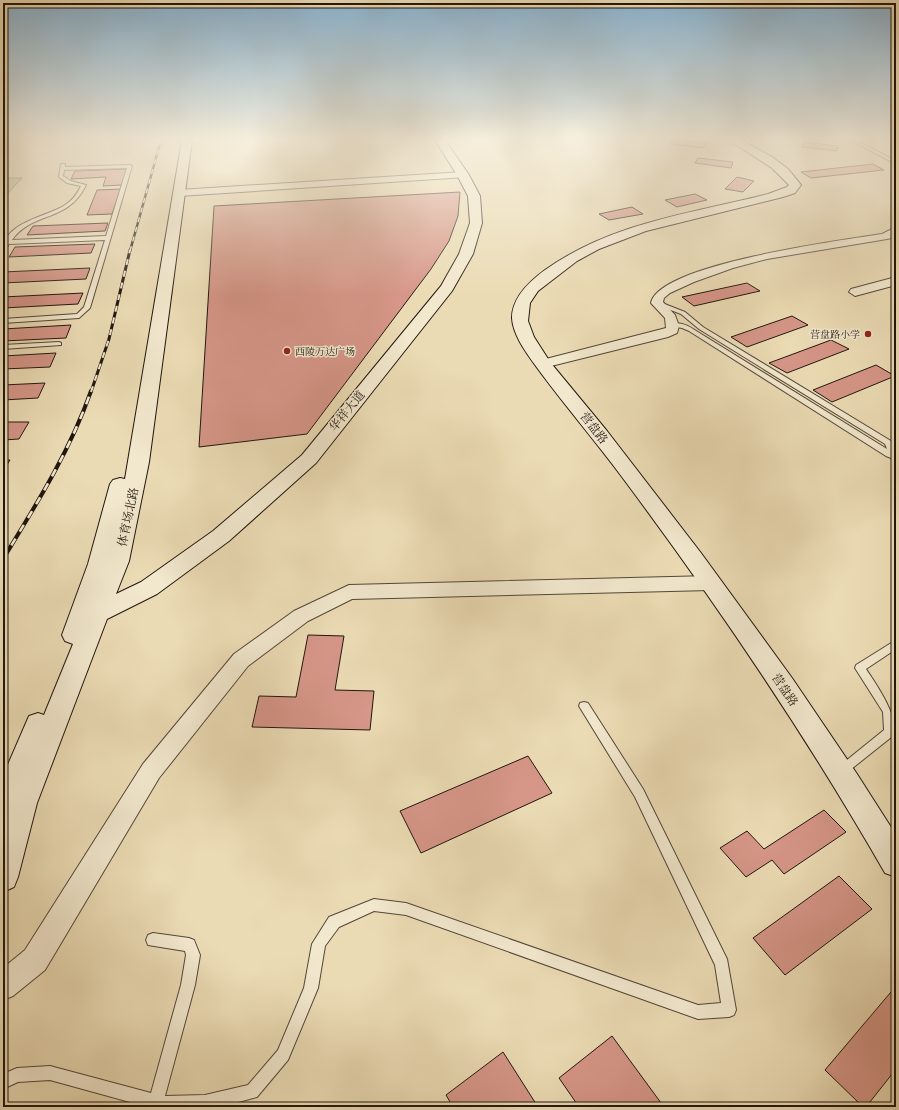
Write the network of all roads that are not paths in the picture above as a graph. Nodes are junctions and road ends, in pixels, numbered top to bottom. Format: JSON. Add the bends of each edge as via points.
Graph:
{"nodes":[{"id":1,"x":82,"y":192,"type":"edge"},
{"id":2,"x":122,"y":192,"type":"edge"},
{"id":3,"x":171,"y":192,"type":"edge"},
{"id":4,"x":198,"y":192,"type":"edge"},
{"id":5,"x":472,"y":192,"type":"edge"},
{"id":6,"x":784,"y":192,"type":"edge"},
{"id":7,"x":179,"y":193,"type":"joint"},
{"id":8,"x":896,"y":230,"type":"edge"},
{"id":9,"x":108,"y":238,"type":"junction"},
{"id":10,"x":8,"y":242,"type":"junction"},
{"id":11,"x":3,"y":249,"type":"edge"},
{"id":12,"x":896,"y":281,"type":"edge"},
{"id":13,"x":855,"y":292,"type":"dead end"},
{"id":14,"x":657,"y":303,"type":"junction"},
{"id":15,"x":3,"y":321,"type":"edge"},
{"id":16,"x":674,"y":325,"type":"junction"},
{"id":17,"x":59,"y":344,"type":"dead end"},
{"id":18,"x":3,"y":347,"type":"edge"},
{"id":19,"x":543,"y":364,"type":"junction"},
{"id":20,"x":893,"y":456,"type":"edge"},
{"id":21,"x":712,"y":583,"type":"junction"},
{"id":22,"x":99,"y":613,"type":"junction"},
{"id":23,"x":896,"y":644,"type":"edge"},
{"id":24,"x":584,"y":706,"type":"dead end"},
{"id":25,"x":841,"y":771,"type":"junction"},
{"id":26,"x":3,"y":810,"type":"edge"},
{"id":27,"x":896,"y":864,"type":"edge"},
{"id":28,"x":3,"y":876,"type":"edge"},
{"id":29,"x":152,"y":940,"type":"dead end"},
{"id":30,"x":3,"y":986,"type":"edge"},
{"id":31,"x":3,"y":1082,"type":"edge"},
{"id":32,"x":156,"y":1102,"type":"junction"}],
"edges":[{"from":1,"to":10,"type":"lane","via":[[72,204],[20,227]]},
{"from":2,"to":9,"type":"lane"},
{"from":3,"to":26,"type":"street","name":"体育场北路","via":[[117,499],[82,615]]},
{"from":4,"to":7,"type":"street"},
{"from":5,"to":22,"type":"street","name":"华祥大道","via":[[476,223],[466,254],[448,288],[309,459],[221,536],[149,588]]},
{"from":6,"to":19,"type":"street","name":"营盘路","via":[[612,238],[567,260],[533,287],[520,311],[526,338]]},
{"from":7,"to":22,"type":"street","name":"体育场北路","via":[[133,494],[118,561]]},
{"from":8,"to":14,"type":"street","via":[[884,237],[766,256],[729,266],[666,290],[658,297]]},
{"from":9,"to":10,"type":"lane"},
{"from":9,"to":15,"type":"lane","via":[[86,308],[79,316]]},
{"from":10,"to":11,"type":"lane"},
{"from":12,"to":13,"type":"street"},
{"from":14,"to":16,"type":"street"},
{"from":14,"to":20,"type":"lane","via":[[683,313],[701,328],[888,443]]},
{"from":16,"to":19,"type":"street","via":[[672,330],[663,334]]},
{"from":16,"to":20,"type":"lane","via":[[691,330]]},
{"from":17,"to":18,"type":"lane"},
{"from":19,"to":21,"type":"street","name":"营盘路"},
{"from":21,"to":25,"type":"street","name":"营盘路"},
{"from":21,"to":30,"type":"street","via":[[349,592],[301,616],[242,660],[151,771],[35,960]]},
{"from":22,"to":28,"type":"street","name":"体育场北路","via":[[23,803]]},
{"from":23,"to":25,"type":"lane","via":[[860,668],[888,711],[890,732]]},
{"from":24,"to":32,"type":"lane","via":[[639,793],[722,964],[729,1010],[698,1012],[406,909],[374,905],[334,922],[319,944],[311,988],[283,1055],[252,1092],[204,1103]]},
{"from":25,"to":27,"type":"street","name":"营盘路"},
{"from":29,"to":32,"type":"lane","via":[[190,945],[194,955]]},
{"from":31,"to":32,"type":"lane","via":[[17,1075],[50,1073]]}]}
